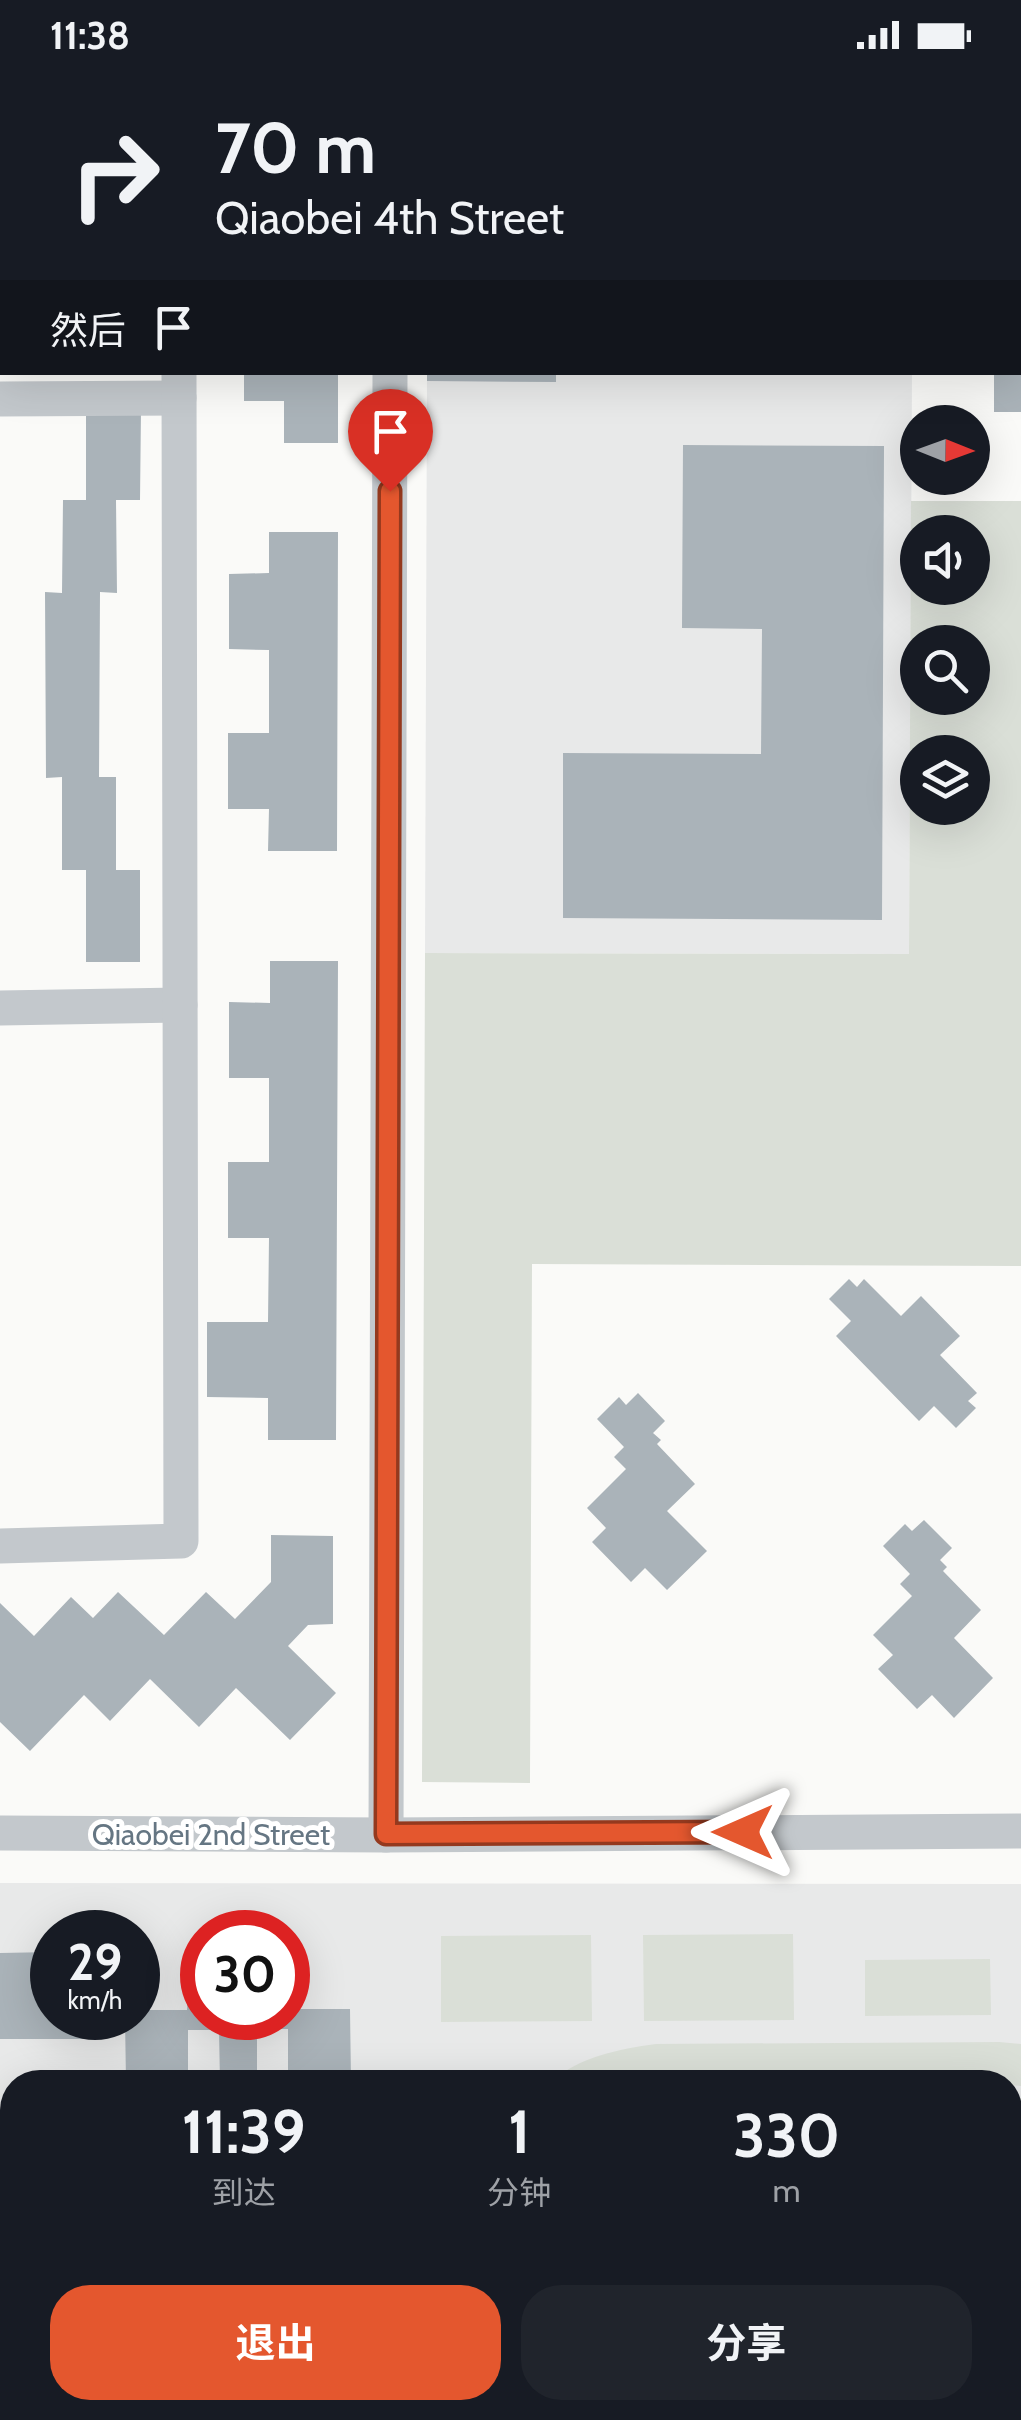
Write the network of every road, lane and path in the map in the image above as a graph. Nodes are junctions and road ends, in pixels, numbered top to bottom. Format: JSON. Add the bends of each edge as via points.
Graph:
{"nodes":[{"id":1,"x":390,"y":375,"type":"edge"},
{"id":2,"x":179,"y":385,"type":"edge"},
{"id":3,"x":0,"y":400,"type":"edge"},
{"id":4,"x":180,"y":1005,"type":"junction"},
{"id":5,"x":0,"y":1008,"type":"edge"},
{"id":6,"x":0,"y":1546,"type":"edge"},
{"id":7,"x":1021,"y":1830,"type":"edge"},
{"id":8,"x":0,"y":1834,"type":"edge"},
{"id":9,"x":386,"y":1834,"type":"junction"}],
"edges":[{"from":1,"to":9,"type":"street"},
{"from":2,"to":3,"type":"street"},
{"from":2,"to":4,"type":"street"},
{"from":4,"to":5,"type":"street"},
{"from":4,"to":6,"type":"street","via":[[180,1541]]},
{"from":7,"to":9,"type":"street","name":"Qiaobei 2nd Street"},
{"from":8,"to":9,"type":"street","name":"Qiaobei 2nd Street"}]}
